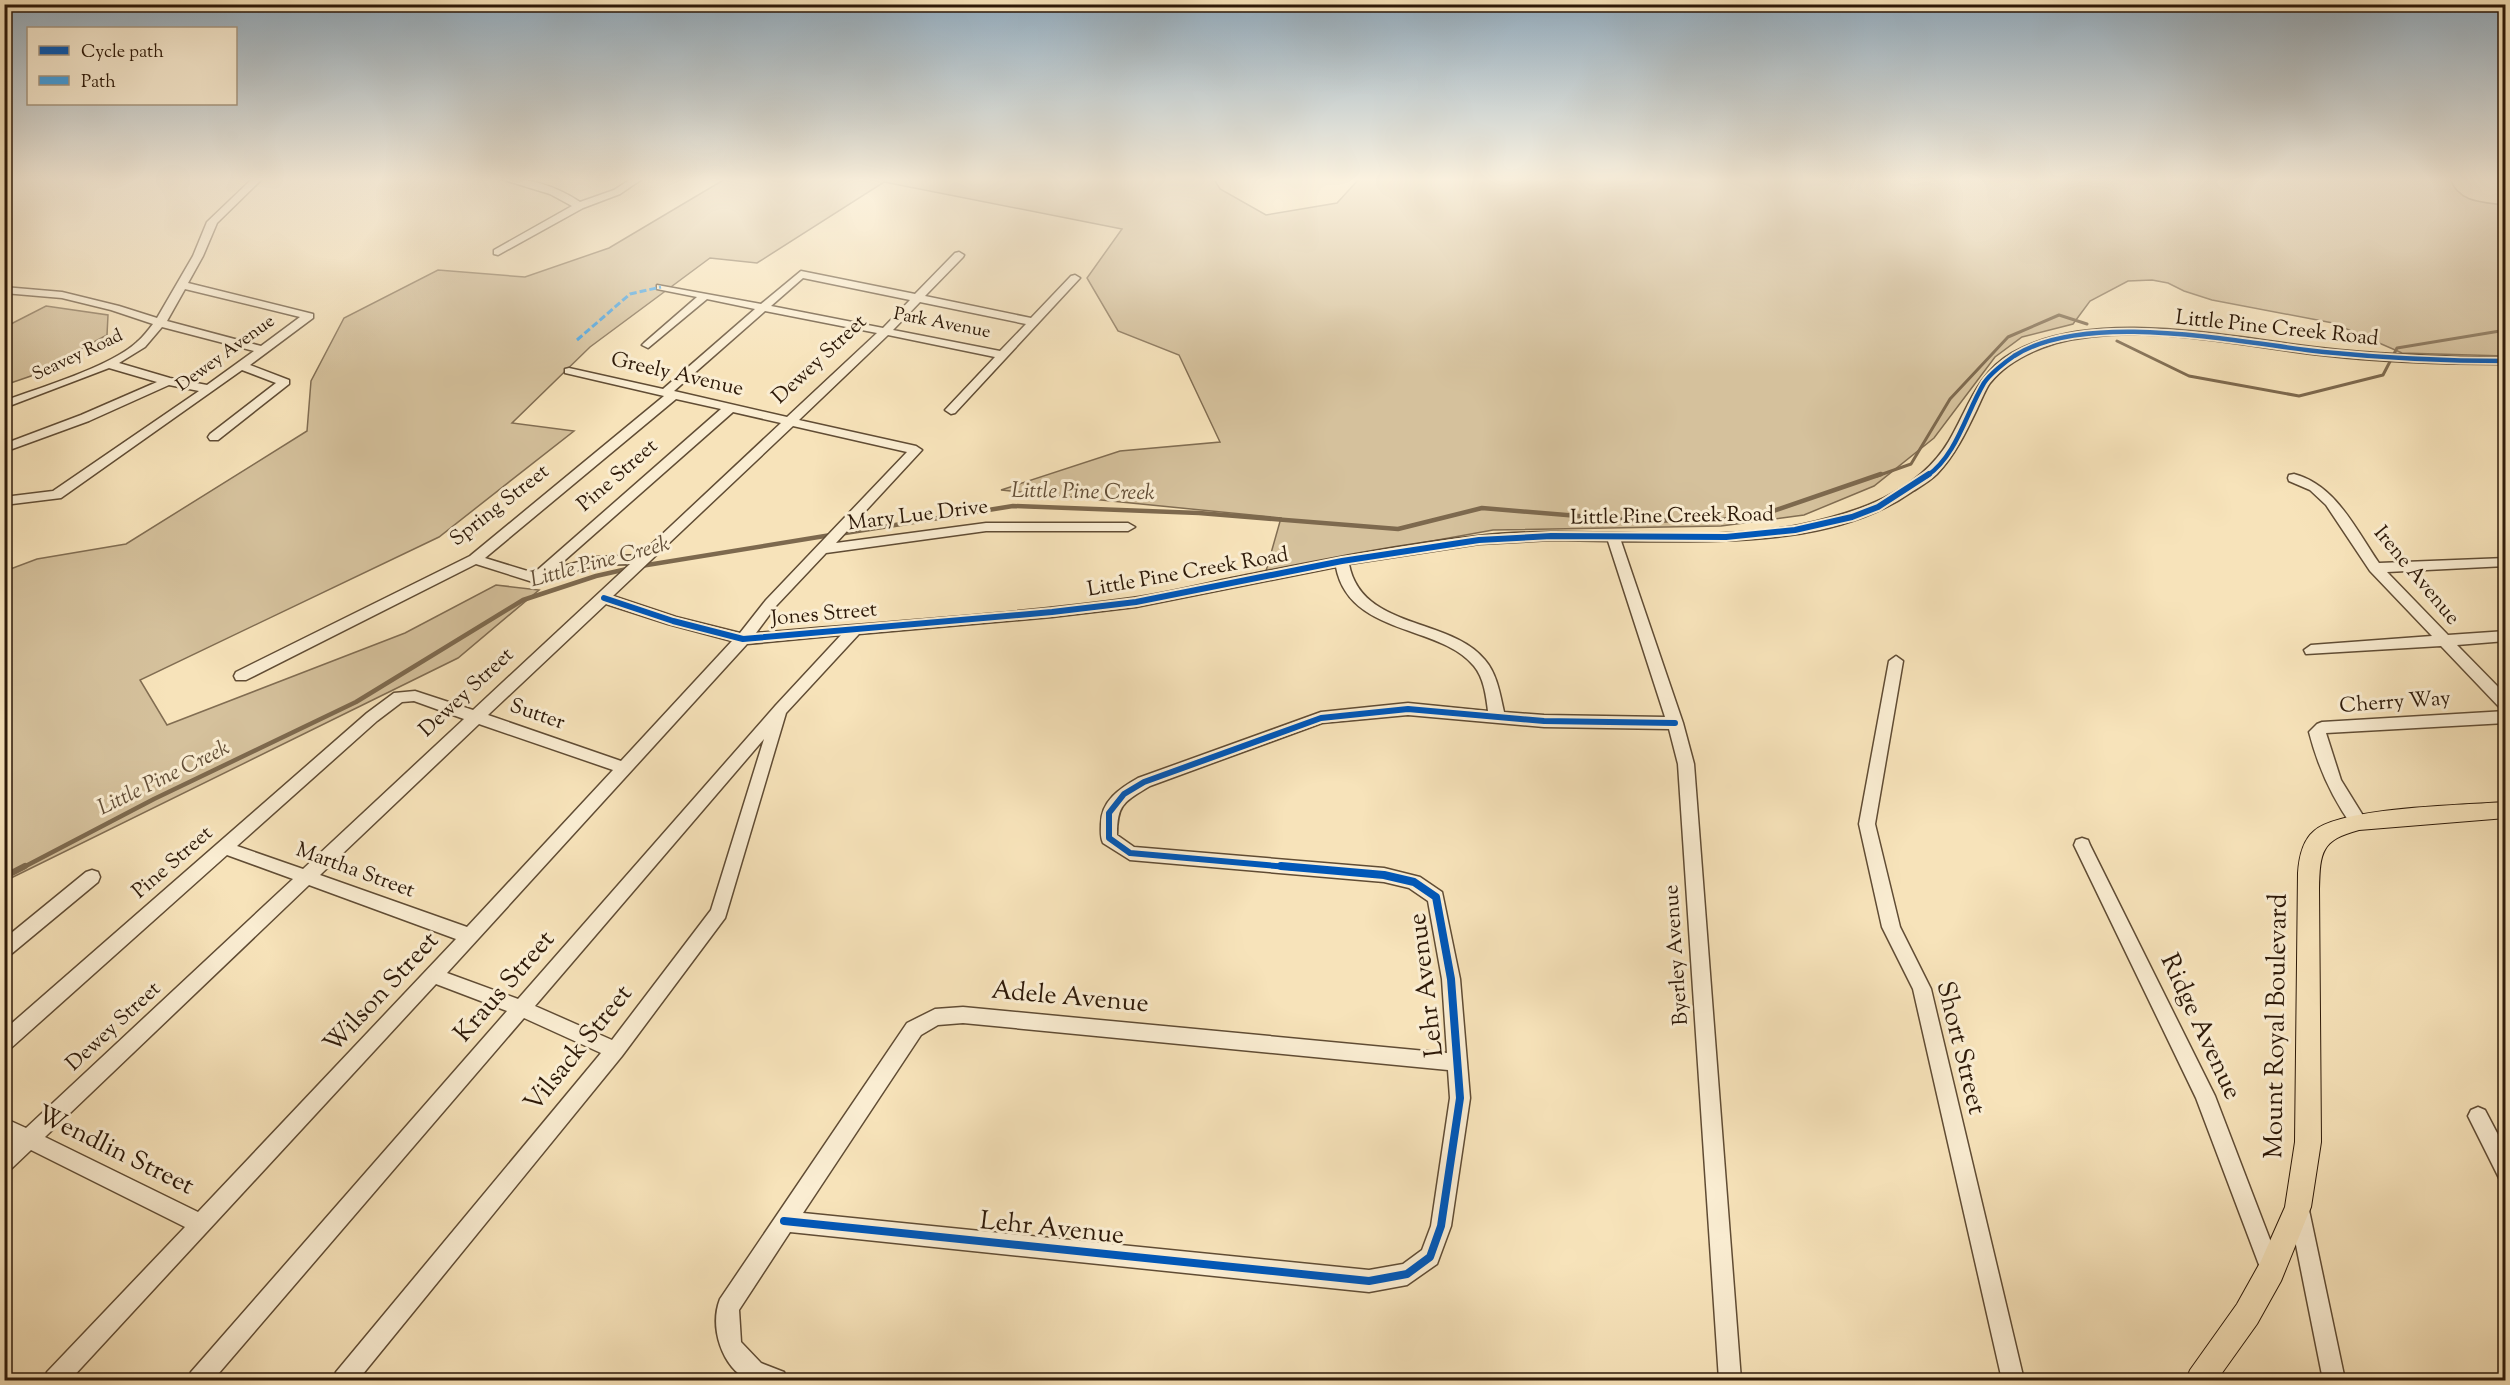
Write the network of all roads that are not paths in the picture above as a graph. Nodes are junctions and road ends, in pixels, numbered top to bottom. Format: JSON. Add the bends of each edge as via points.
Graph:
{"nodes":[{"id":1,"x":202,"y":244,"type":"edge"},
{"id":2,"x":513,"y":244,"type":"edge"},
{"id":3,"x":498,"y":252,"type":"dead end"},
{"id":4,"x":958,"y":255,"type":"dead end"},
{"id":5,"x":1075,"y":278,"type":"dead end"},
{"id":6,"x":182,"y":285,"type":"junction"},
{"id":7,"x":661,"y":288,"type":"dead end"},
{"id":8,"x":4,"y":290,"type":"edge"},
{"id":9,"x":705,"y":296,"type":"junction"},
{"id":10,"x":917,"y":298,"type":"junction"},
{"id":11,"x":762,"y":308,"type":"junction"},
{"id":12,"x":1034,"y":322,"type":"junction"},
{"id":13,"x":160,"y":323,"type":"junction"},
{"id":14,"x":885,"y":332,"type":"junction"},
{"id":15,"x":648,"y":345,"type":"dead end"},
{"id":16,"x":263,"y":350,"type":"junction"},
{"id":17,"x":1003,"y":355,"type":"junction"},
{"id":18,"x":2505,"y":361,"type":"edge"},
{"id":19,"x":109,"y":364,"type":"junction"},
{"id":20,"x":242,"y":366,"type":"junction"},
{"id":21,"x":569,"y":371,"type":"dead end"},
{"id":22,"x":168,"y":381,"type":"junction"},
{"id":23,"x":209,"y":389,"type":"junction"},
{"id":24,"x":669,"y":394,"type":"junction"},
{"id":25,"x":4,"y":405,"type":"edge"},
{"id":26,"x":730,"y":408,"type":"junction"},
{"id":27,"x":951,"y":410,"type":"dead end"},
{"id":28,"x":790,"y":421,"type":"junction"},
{"id":29,"x":214,"y":437,"type":"dead end"},
{"id":30,"x":4,"y":448,"type":"edge"},
{"id":31,"x":916,"y":450,"type":"joint"},
{"id":32,"x":2294,"y":478,"type":"dead end"},
{"id":33,"x":4,"y":501,"type":"edge"},
{"id":34,"x":1128,"y":527,"type":"dead end"},
{"id":35,"x":1613,"y":536,"type":"junction"},
{"id":36,"x":826,"y":544,"type":"junction"},
{"id":37,"x":476,"y":559,"type":"junction"},
{"id":38,"x":643,"y":559,"type":"junction"},
{"id":39,"x":1342,"y":561,"type":"junction"},
{"id":40,"x":2505,"y":562,"type":"edge"},
{"id":41,"x":2375,"y":568,"type":"junction"},
{"id":42,"x":536,"y":578,"type":"junction"},
{"id":43,"x":604,"y":598,"type":"junction"},
{"id":44,"x":1052,"y":612,"type":"joint"},
{"id":45,"x":854,"y":630,"type":"junction"},
{"id":46,"x":2505,"y":636,"type":"edge"},
{"id":47,"x":743,"y":639,"type":"junction"},
{"id":48,"x":2442,"y":640,"type":"junction"},
{"id":49,"x":2312,"y":650,"type":"dead end"},
{"id":50,"x":1896,"y":662,"type":"dead end"},
{"id":51,"x":241,"y":676,"type":"dead end"},
{"id":52,"x":2505,"y":705,"type":"edge"},
{"id":53,"x":780,"y":709,"type":"junction"},
{"id":54,"x":476,"y":716,"type":"junction"},
{"id":55,"x":1497,"y":716,"type":"junction"},
{"id":56,"x":372,"y":717,"type":"joint"},
{"id":57,"x":2505,"y":717,"type":"edge"},
{"id":58,"x":1675,"y":723,"type":"junction"},
{"id":59,"x":624,"y":768,"type":"junction"},
{"id":60,"x":2505,"y":810,"type":"edge"},
{"id":61,"x":2359,"y":822,"type":"junction"},
{"id":62,"x":2082,"y":845,"type":"dead end"},
{"id":63,"x":225,"y":848,"type":"junction"},
{"id":64,"x":92,"y":877,"type":"dead end"},
{"id":65,"x":306,"y":878,"type":"junction"},
{"id":66,"x":470,"y":936,"type":"junction"},
{"id":67,"x":4,"y":950,"type":"edge"},
{"id":68,"x":434,"y":975,"type":"junction"},
{"id":69,"x":520,"y":1008,"type":"junction"},
{"id":70,"x":4,"y":1042,"type":"edge"},
{"id":71,"x":615,"y":1050,"type":"junction"},
{"id":72,"x":1455,"y":1062,"type":"junction"},
{"id":73,"x":2478,"y":1116,"type":"dead end"},
{"id":74,"x":4,"y":1127,"type":"edge"},
{"id":75,"x":29,"y":1139,"type":"junction"},
{"id":76,"x":4,"y":1162,"type":"edge"},
{"id":77,"x":2505,"y":1171,"type":"edge"},
{"id":78,"x":2298,"y":1207,"type":"junction"},
{"id":79,"x":784,"y":1221,"type":"junction"},
{"id":80,"x":201,"y":1224,"type":"junction"},
{"id":81,"x":2271,"y":1271,"type":"junction"},
{"id":82,"x":55,"y":1380,"type":"edge"},
{"id":83,"x":199,"y":1380,"type":"edge"},
{"id":84,"x":344,"y":1380,"type":"edge"},
{"id":85,"x":776,"y":1380,"type":"edge"},
{"id":86,"x":1730,"y":1380,"type":"edge"},
{"id":87,"x":2013,"y":1380,"type":"edge"},
{"id":88,"x":2200,"y":1380,"type":"edge"},
{"id":89,"x":2334,"y":1380,"type":"edge"}],
"edges":[{"from":1,"to":6,"type":"street","name":"Seavey Road"},
{"from":2,"to":3,"type":"street"},
{"from":4,"to":10,"type":"street","name":"Dewey Street"},
{"from":5,"to":12,"type":"street"},
{"from":6,"to":13,"type":"street","name":"Seavey Road"},
{"from":6,"to":16,"type":"street","name":"Dewey Avenue","via":[[309,316]]},
{"from":7,"to":9,"type":"street","name":"Park Avenue"},
{"from":8,"to":13,"type":"street","via":[[62,295]]},
{"from":9,"to":11,"type":"street","name":"Park Avenue"},
{"from":9,"to":15,"type":"street"},
{"from":10,"to":11,"type":"street","name":"Spring Street","via":[[801,274]]},
{"from":10,"to":12,"type":"street"},
{"from":10,"to":14,"type":"street","name":"Dewey Street"},
{"from":11,"to":14,"type":"street","name":"Park Avenue"},
{"from":11,"to":24,"type":"street","name":"Spring Street"},
{"from":12,"to":17,"type":"street"},
{"from":13,"to":16,"type":"street"},
{"from":13,"to":19,"type":"street","name":"Seavey Road","via":[[141,345]]},
{"from":14,"to":17,"type":"street","name":"Park Avenue"},
{"from":14,"to":28,"type":"street","name":"Dewey Street"},
{"from":16,"to":20,"type":"street","name":"Dewey Avenue"},
{"from":17,"to":27,"type":"street"},
{"from":18,"to":35,"type":"street","name":"Little Pine Creek Road","via":[[2383,357],[2150,333],[2061,338],[2002,363],[1985,381],[1943,460],[1917,484],[1878,507],[1822,525],[1758,535]]},
{"from":19,"to":22,"type":"street"},
{"from":19,"to":25,"type":"street","name":"Seavey Road"},
{"from":20,"to":23,"type":"street","name":"Dewey Avenue"},
{"from":20,"to":29,"type":"street","via":[[285,382]]},
{"from":21,"to":24,"type":"street","name":"Greely Avenue"},
{"from":22,"to":23,"type":"street"},
{"from":22,"to":30,"type":"street"},
{"from":23,"to":33,"type":"street","name":"Dewey Avenue","via":[[56,495]]},
{"from":24,"to":26,"type":"street","name":"Greely Avenue"},
{"from":24,"to":37,"type":"street","name":"Spring Street"},
{"from":26,"to":28,"type":"street","name":"Greely Avenue"},
{"from":26,"to":42,"type":"street","name":"Pine Street"},
{"from":28,"to":31,"type":"street","name":"Greely Avenue"},
{"from":28,"to":38,"type":"street","name":"Dewey Street"},
{"from":31,"to":36,"type":"street","name":"Wilson Street"},
{"from":32,"to":41,"type":"street","name":"Irene Avenue","via":[[2315,487],[2331,501]]},
{"from":34,"to":36,"type":"street","name":"Mary Lue Drive","via":[[987,527]]},
{"from":35,"to":39,"type":"street","name":"Little Pine Creek Road","via":[[1488,539]]},
{"from":35,"to":58,"type":"street","name":"Byerley Avenue"},
{"from":36,"to":47,"type":"street","name":"Wilson Street"},
{"from":37,"to":42,"type":"street"},
{"from":37,"to":51,"type":"street","name":"Spring Street"},
{"from":38,"to":42,"type":"street","via":[[597,561]]},
{"from":38,"to":43,"type":"street","name":"Dewey Street"},
{"from":39,"to":44,"type":"street","name":"Little Pine Creek Road","via":[[1136,602]]},
{"from":39,"to":55,"type":"street","via":[[1346,579],[1365,603],[1475,658],[1491,683]]},
{"from":40,"to":41,"type":"street"},
{"from":41,"to":48,"type":"street","name":"Irene Avenue"},
{"from":43,"to":47,"type":"street","name":"Jones Street"},
{"from":43,"to":54,"type":"street","name":"Dewey Street"},
{"from":44,"to":45,"type":"street","name":"Jones Street"},
{"from":45,"to":47,"type":"street","name":"Jones Street"},
{"from":45,"to":53,"type":"street","name":"Kraus Street"},
{"from":46,"to":48,"type":"street"},
{"from":47,"to":59,"type":"street","name":"Wilson Street"},
{"from":48,"to":49,"type":"street"},
{"from":48,"to":52,"type":"street","name":"Irene Avenue"},
{"from":50,"to":87,"type":"street","name":"Short Street","via":[[1867,824],[1891,927],[1922,989]]},
{"from":53,"to":69,"type":"street","name":"Kraus Street"},
{"from":53,"to":71,"type":"street","name":"Vilsack Street","via":[[719,913]]},
{"from":54,"to":56,"type":"street","name":"Sutter","via":[[415,696],[399,697]]},
{"from":54,"to":59,"type":"street","name":"Sutter"},
{"from":54,"to":65,"type":"street","name":"Dewey Street"},
{"from":55,"to":58,"type":"street","name":"Lehr Avenue","via":[[1544,721]]},
{"from":55,"to":72,"type":"street","name":"Lehr Avenue","via":[[1408,709],[1321,718],[1144,782],[1124,794],[1109,813],[1108,838],[1130,853],[1384,875],[1414,882],[1436,897],[1451,979]]},
{"from":56,"to":63,"type":"street","name":"Pine Street"},
{"from":57,"to":61,"type":"street","name":"Cherry Way","via":[[2322,728],[2317,732],[2322,757],[2344,803]]},
{"from":58,"to":86,"type":"street","name":"Byerley Avenue","via":[[1686,764]]},
{"from":59,"to":66,"type":"street","name":"Wilson Street"},
{"from":60,"to":61,"type":"main road","name":"Mount Royal Boulevard"},
{"from":61,"to":78,"type":"main road","name":"Mount Royal Boulevard","via":[[2324,834],[2314,842],[2308,859],[2308,1142]]},
{"from":62,"to":81,"type":"street","name":"Ridge Avenue","via":[[2205,1096]]},
{"from":63,"to":65,"type":"street","name":"Martha Street"},
{"from":63,"to":70,"type":"street","name":"Pine Street"},
{"from":64,"to":67,"type":"street"},
{"from":65,"to":66,"type":"street","name":"Martha Street"},
{"from":65,"to":75,"type":"street","name":"Dewey Street"},
{"from":66,"to":68,"type":"street","name":"Wilson Street"},
{"from":68,"to":69,"type":"street"},
{"from":68,"to":80,"type":"street","name":"Wilson Street"},
{"from":69,"to":71,"type":"street"},
{"from":69,"to":83,"type":"street","name":"Kraus Street"},
{"from":71,"to":84,"type":"street","name":"Vilsack Street"},
{"from":72,"to":79,"type":"street","name":"Adele Avenue","via":[[963,1014],[934,1017],[914,1029]]},
{"from":72,"to":79,"type":"street","name":"Lehr Avenue","via":[[1460,1098],[1441,1226],[1430,1257],[1407,1274],[1369,1281]]},
{"from":73,"to":77,"type":"street"},
{"from":74,"to":75,"type":"street","name":"Wendlin Street"},
{"from":75,"to":76,"type":"street","name":"Dewey Street"},
{"from":75,"to":80,"type":"street","name":"Wendlin Street"},
{"from":78,"to":81,"type":"main road","name":"Mount Royal Boulevard"},
{"from":78,"to":89,"type":"street"},
{"from":79,"to":85,"type":"street","via":[[728,1307],[730,1347],[753,1371]]},
{"from":80,"to":82,"type":"street","name":"Wilson Street"},
{"from":81,"to":88,"type":"main road","name":"Mount Royal Boulevard","via":[[2241,1323]]}]}
